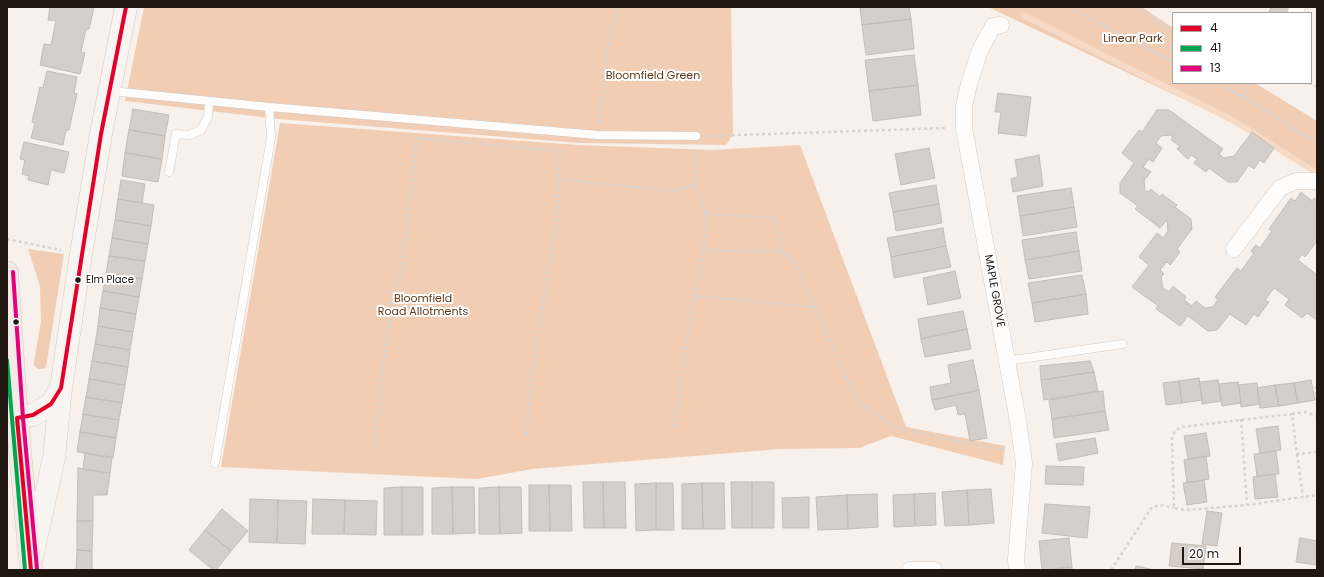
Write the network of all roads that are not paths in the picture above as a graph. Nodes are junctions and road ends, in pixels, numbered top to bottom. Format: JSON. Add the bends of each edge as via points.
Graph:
{"nodes":[{"id":1,"x":126,"y":7,"type":"edge"},
{"id":2,"x":1001,"y":25,"type":"dead end"},
{"id":3,"x":110,"y":90,"type":"junction"},
{"id":4,"x":210,"y":101,"type":"junction"},
{"id":5,"x":269,"y":107,"type":"junction"},
{"id":6,"x":696,"y":136,"type":"road end"},
{"id":7,"x":170,"y":172,"type":"dead end"},
{"id":8,"x":1317,"y":181,"type":"edge"},
{"id":9,"x":1234,"y":249,"type":"dead end"},
{"id":10,"x":7,"y":272,"type":"edge"},
{"id":11,"x":1122,"y":344,"type":"dead end"},
{"id":12,"x":1007,"y":361,"type":"junction"},
{"id":13,"x":61,"y":388,"type":"junction"},
{"id":14,"x":12,"y":419,"type":"edge"},
{"id":15,"x":215,"y":463,"type":"dead end"},
{"id":16,"x":30,"y":567,"type":"edge"},
{"id":17,"x":910,"y":570,"type":"edge"},
{"id":18,"x":934,"y":570,"type":"edge"},
{"id":19,"x":1017,"y":570,"type":"edge"}],
"edges":[{"from":1,"to":3,"type":"street"},
{"from":2,"to":12,"type":"street","name":"MAPLE GROVE","via":[[992,26],[980,50],[968,84],[964,128]]},
{"from":3,"to":4,"type":"lane"},
{"from":3,"to":13,"type":"street","via":[[100,134]]},
{"from":4,"to":5,"type":"lane"},
{"from":4,"to":7,"type":"lane","via":[[208,118],[201,130],[190,134],[176,134]]},
{"from":5,"to":6,"type":"lane","via":[[598,135]]},
{"from":5,"to":15,"type":"lane","via":[[271,138]]},
{"from":8,"to":9,"type":"street","via":[[1296,181],[1280,188]]},
{"from":10,"to":14,"type":"main road"},
{"from":11,"to":12,"type":"lane"},
{"from":12,"to":19,"type":"street","name":"MAPLE GROVE","via":[[1024,463]]},
{"from":13,"to":14,"type":"street","via":[[51,404],[33,415]]},
{"from":13,"to":16,"type":"street","via":[[54,458]]},
{"from":14,"to":16,"type":"main road"},
{"from":17,"to":18,"type":"street"}]}
